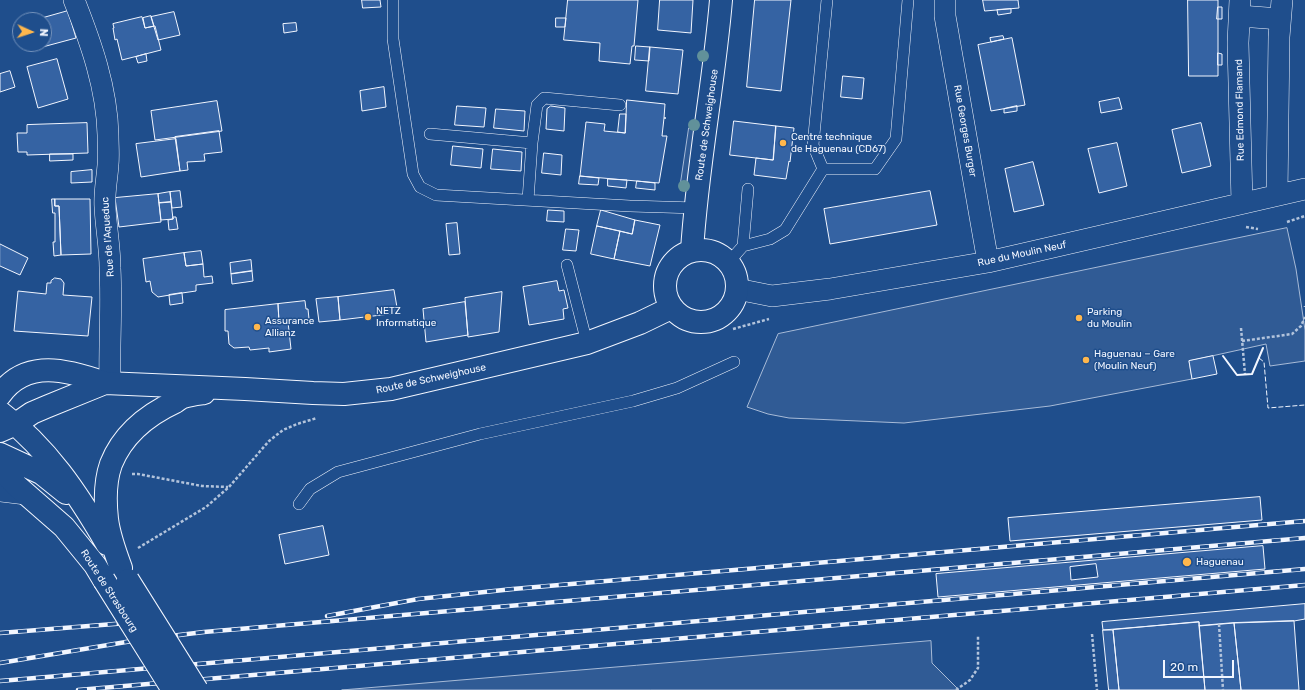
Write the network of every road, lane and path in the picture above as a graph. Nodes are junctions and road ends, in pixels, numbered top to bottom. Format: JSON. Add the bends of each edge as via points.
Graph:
{"nodes":[{"id":1,"x":74,"y":0,"type":"edge"},
{"id":2,"x":392,"y":0,"type":"edge"},
{"id":3,"x":721,"y":0,"type":"edge"},
{"id":4,"x":827,"y":0,"type":"edge"},
{"id":5,"x":908,"y":0,"type":"edge"},
{"id":6,"x":945,"y":0,"type":"edge"},
{"id":7,"x":1240,"y":8,"type":"edge"},
{"id":8,"x":1281,"y":10,"type":"edge"},
{"id":9,"x":620,"y":105,"type":"dead end"},
{"id":10,"x":430,"y":134,"type":"dead end"},
{"id":11,"x":532,"y":143,"type":"junction"},
{"id":12,"x":823,"y":169,"type":"junction"},
{"id":13,"x":748,"y":189,"type":"dead end"},
{"id":14,"x":1305,"y":189,"type":"edge"},
{"id":15,"x":1277,"y":195,"type":"junction"},
{"id":16,"x":528,"y":200,"type":"junction"},
{"id":17,"x":1242,"y":203,"type":"junction"},
{"id":18,"x":696,"y":208,"type":"junction"},
{"id":19,"x":1305,"y":216,"type":"edge"},
{"id":20,"x":1287,"y":222,"type":"dead end"},
{"id":21,"x":743,"y":246,"type":"junction"},
{"id":22,"x":692,"y":251,"type":"junction"},
{"id":23,"x":988,"y":262,"type":"junction"},
{"id":24,"x":728,"y":263,"type":"junction"},
{"id":25,"x":567,"y":265,"type":"dead end"},
{"id":26,"x":737,"y":289,"type":"junction"},
{"id":27,"x":671,"y":308,"type":"junction"},
{"id":28,"x":1305,"y":317,"type":"edge"},
{"id":29,"x":1241,"y":328,"type":"dead end"},
{"id":30,"x":1242,"y":341,"type":"junction"},
{"id":31,"x":587,"y":343,"type":"junction"},
{"id":32,"x":734,"y":362,"type":"dead end"},
{"id":33,"x":1245,"y":374,"type":"dead end"},
{"id":34,"x":108,"y":383,"type":"junction"},
{"id":35,"x":245,"y":389,"type":"junction"},
{"id":36,"x":0,"y":395,"type":"edge"},
{"id":37,"x":319,"y":417,"type":"dead end"},
{"id":38,"x":5,"y":422,"type":"edge"},
{"id":39,"x":0,"y":454,"type":"edge"},
{"id":40,"x":0,"y":468,"type":"edge"},
{"id":41,"x":131,"y":474,"type":"dead end"},
{"id":42,"x":229,"y":487,"type":"junction"},
{"id":43,"x":0,"y":492,"type":"edge"},
{"id":44,"x":26,"y":494,"type":"junction"},
{"id":45,"x":299,"y":504,"type":"dead end"},
{"id":46,"x":87,"y":510,"type":"junction"},
{"id":47,"x":121,"y":570,"type":"junction"},
{"id":48,"x":1219,"y":624,"type":"dead end"},
{"id":49,"x":1092,"y":634,"type":"dead end"},
{"id":50,"x":978,"y":636,"type":"dead end"},
{"id":51,"x":173,"y":690,"type":"edge"},
{"id":52,"x":197,"y":690,"type":"edge"},
{"id":53,"x":956,"y":690,"type":"edge"},
{"id":54,"x":1097,"y":690,"type":"edge"},
{"id":55,"x":1223,"y":690,"type":"edge"}],
"edges":[{"from":1,"to":34,"type":"street","name":"Rue de l'Aqueduc","via":[[91,44],[106,110],[108,160],[104,207],[110,266]]},
{"from":2,"to":16,"type":"lane","via":[[393,39],[413,174],[420,187],[436,195]]},
{"from":3,"to":18,"type":"main road","name":"Route de Schweighouse"},
{"from":4,"to":12,"type":"lane","via":[[813,145]]},
{"from":5,"to":12,"type":"lane","via":[[896,139],[875,169]]},
{"from":6,"to":23,"type":"street","name":"Rue Georges Burger","via":[[945,16]]},
{"from":7,"to":8,"type":"street","name":"Rue Edmond Flamand"},
{"from":7,"to":17,"type":"street","name":"Rue Edmond Flamand","via":[[1238,43]]},
{"from":8,"to":15,"type":"street","name":"Rue Edmond Flamand"},
{"from":9,"to":11,"type":"lane","via":[[544,98],[537,104]]},
{"from":10,"to":11,"type":"lane"},
{"from":11,"to":16,"type":"lane"},
{"from":12,"to":21,"type":"lane","via":[[785,230],[770,239]]},
{"from":13,"to":21,"type":"lane"},
{"from":14,"to":15,"type":"street","name":"Rue du Moulin Neuf"},
{"from":15,"to":17,"type":"street","name":"Rue du Moulin Neuf"},
{"from":16,"to":18,"type":"lane"},
{"from":17,"to":23,"type":"street","name":"Rue du Moulin Neuf"},
{"from":18,"to":22,"type":"main road","name":"Route de Schweighouse"},
{"from":19,"to":20,"type":"path"},
{"from":21,"to":24,"type":"lane"},
{"from":22,"to":24,"type":"main road","via":[[714,252]]},
{"from":22,"to":27,"type":"main road","via":[[681,256],[666,274],[664,286]]},
{"from":23,"to":26,"type":"street","name":"Rue du Moulin Neuf","via":[[830,289],[772,296]]},
{"from":24,"to":26,"type":"main road","via":[[736,278]]},
{"from":25,"to":31,"type":"lane"},
{"from":26,"to":27,"type":"main road","via":[[730,307],[724,315],[715,320],[704,323],[692,322]]},
{"from":27,"to":31,"type":"main road","name":"Route de Schweighouse"},
{"from":28,"to":30,"type":"path","via":[[1301,326],[1292,334]]},
{"from":29,"to":30,"type":"path"},
{"from":30,"to":33,"type":"path"},
{"from":31,"to":35,"type":"main road","name":"Route de Schweighouse","via":[[391,389],[344,394]]},
{"from":32,"to":45,"type":"lane","via":[[677,388],[633,401],[480,434],[338,472],[310,489]]},
{"from":34,"to":35,"type":"main road","name":"Route de Schweighouse"},
{"from":34,"to":36,"type":"main road","name":"Route de Schweighouse","via":[[68,372],[41,370],[30,372],[13,381]]},
{"from":34,"to":38,"type":"main road","name":"Route de Strasbourg"},
{"from":35,"to":47,"type":"main road","via":[[208,392],[182,398],[154,412],[128,436],[111,465],[106,496],[107,520]]},
{"from":37,"to":42,"type":"path","via":[[283,430],[268,441]]},
{"from":38,"to":46,"type":"main road","name":"Route de Strasbourg","via":[[45,452]]},
{"from":39,"to":46,"type":"main road","name":"Route de Strasbourg","via":[[41,473]]},
{"from":40,"to":44,"type":"main road","name":"Route de Strasbourg"},
{"from":41,"to":42,"type":"path","via":[[202,486]]},
{"from":42,"to":47,"type":"path"},
{"from":43,"to":44,"type":"street"},
{"from":44,"to":47,"type":"main road","name":"Route de Strasbourg","via":[[64,527],[95,565]]},
{"from":46,"to":47,"type":"main road","name":"Route de Strasbourg"},
{"from":47,"to":51,"type":"main road","name":"Route de Strasbourg","bridge":true},
{"from":47,"to":52,"type":"main road","name":"Route de Strasbourg","bridge":true},
{"from":48,"to":55,"type":"path"},
{"from":49,"to":54,"type":"path"},
{"from":50,"to":53,"type":"path","via":[[978,668],[970,680]]}]}
